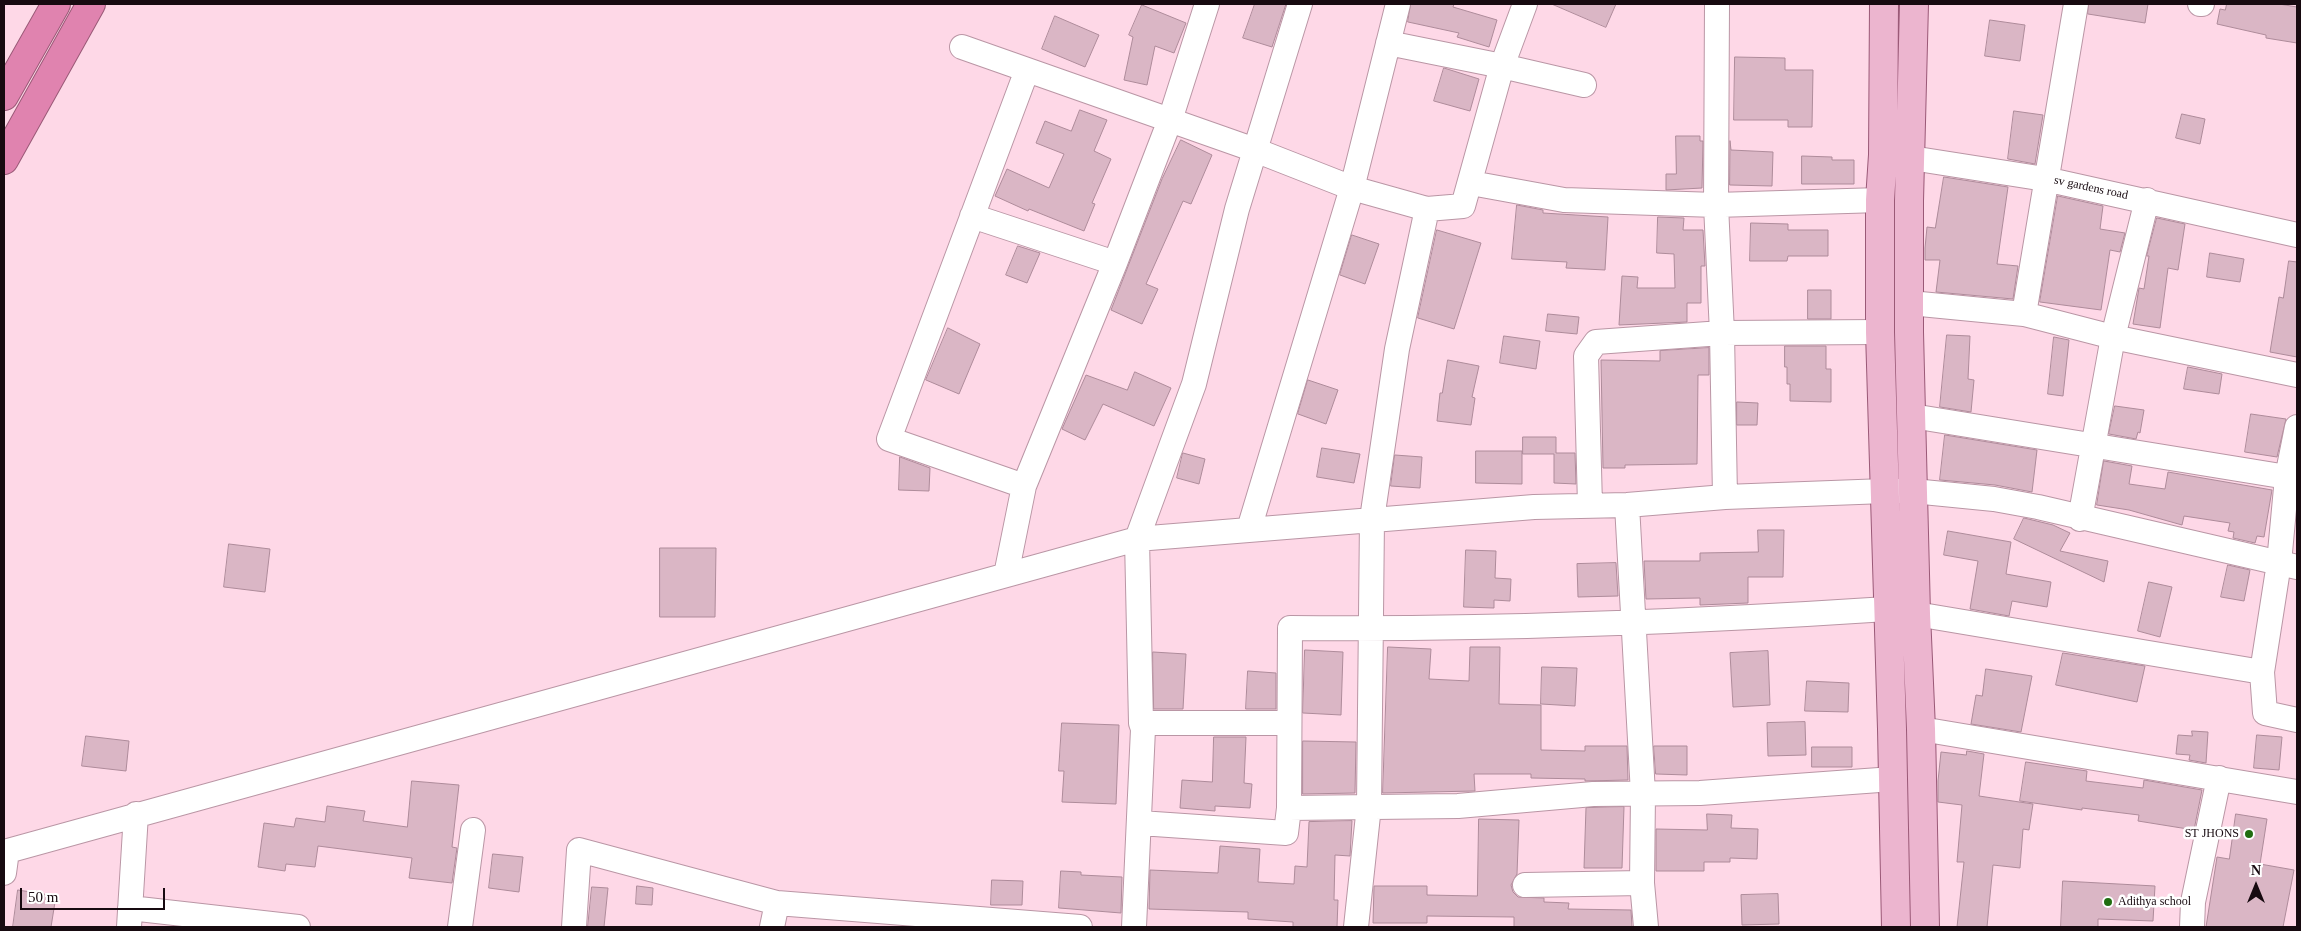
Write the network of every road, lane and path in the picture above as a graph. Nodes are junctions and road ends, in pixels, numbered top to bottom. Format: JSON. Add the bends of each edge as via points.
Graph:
{"nodes":[{"id":1,"x":56,"y":4,"type":"edge"},
{"id":2,"x":91,"y":4,"type":"edge"},
{"id":3,"x":1207,"y":4,"type":"edge"},
{"id":4,"x":1300,"y":4,"type":"edge"},
{"id":5,"x":1398,"y":4,"type":"edge"},
{"id":6,"x":1525,"y":4,"type":"edge"},
{"id":7,"x":1718,"y":4,"type":"edge"},
{"id":8,"x":1884,"y":4,"type":"edge"},
{"id":9,"x":1914,"y":4,"type":"edge"},
{"id":10,"x":2076,"y":4,"type":"edge"},
{"id":11,"x":1388,"y":43,"type":"junction"},
{"id":12,"x":962,"y":47,"type":"dead end"},
{"id":13,"x":1502,"y":66,"type":"junction"},
{"id":14,"x":1027,"y":70,"type":"junction"},
{"id":15,"x":1584,"y":86,"type":"dead end"},
{"id":16,"x":4,"y":96,"type":"edge"},
{"id":17,"x":1170,"y":120,"type":"junction"},
{"id":18,"x":1255,"y":150,"type":"junction"},
{"id":19,"x":1883,"y":155,"type":"junction"},
{"id":20,"x":1911,"y":157,"type":"junction"},
{"id":21,"x":4,"y":160,"type":"edge"},
{"id":22,"x":2046,"y":179,"type":"junction"},
{"id":23,"x":1471,"y":183,"type":"junction"},
{"id":24,"x":1352,"y":188,"type":"junction"},
{"id":25,"x":1880,"y":200,"type":"junction"},
{"id":26,"x":2147,"y":200,"type":"junction"},
{"id":27,"x":1716,"y":205,"type":"junction"},
{"id":28,"x":1427,"y":209,"type":"junction"},
{"id":29,"x":972,"y":216,"type":"junction"},
{"id":30,"x":2297,"y":234,"type":"edge"},
{"id":31,"x":1115,"y":263,"type":"junction"},
{"id":32,"x":1910,"y":303,"type":"junction"},
{"id":33,"x":2024,"y":314,"type":"junction"},
{"id":34,"x":1880,"y":332,"type":"junction"},
{"id":35,"x":1722,"y":333,"type":"junction"},
{"id":36,"x":2113,"y":338,"type":"junction"},
{"id":37,"x":2297,"y":375,"type":"edge"},
{"id":38,"x":1912,"y":416,"type":"junction"},
{"id":39,"x":2297,"y":427,"type":"edge"},
{"id":40,"x":2092,"y":444,"type":"junction"},
{"id":41,"x":2287,"y":477,"type":"junction"},
{"id":42,"x":1024,"y":486,"type":"junction"},
{"id":43,"x":1885,"y":491,"type":"junction"},
{"id":44,"x":1913,"y":491,"type":"junction"},
{"id":45,"x":1725,"y":497,"type":"junction"},
{"id":46,"x":1590,"y":505,"type":"junction"},
{"id":47,"x":1627,"y":505,"type":"junction"},
{"id":48,"x":2080,"y":518,"type":"junction"},
{"id":49,"x":1372,"y":519,"type":"junction"},
{"id":50,"x":1249,"y":530,"type":"junction"},
{"id":51,"x":1138,"y":539,"type":"junction"},
{"id":52,"x":2288,"y":565,"type":"edge"},
{"id":53,"x":1006,"y":575,"type":"junction"},
{"id":54,"x":1887,"y":609,"type":"junction"},
{"id":55,"x":1916,"y":614,"type":"junction"},
{"id":56,"x":1634,"y":622,"type":"junction"},
{"id":57,"x":1370,"y":629,"type":"junction"},
{"id":58,"x":2262,"y":672,"type":"junction"},
{"id":59,"x":2297,"y":720,"type":"edge"},
{"id":60,"x":1141,"y":723,"type":"junction"},
{"id":61,"x":1289,"y":723,"type":"junction"},
{"id":62,"x":1921,"y":728,"type":"junction"},
{"id":63,"x":1893,"y":778,"type":"junction"},
{"id":64,"x":2219,"y":778,"type":"junction"},
{"id":65,"x":2297,"y":792,"type":"edge"},
{"id":66,"x":1643,"y":794,"type":"junction"},
{"id":67,"x":1369,"y":806,"type":"junction"},
{"id":68,"x":1289,"y":808,"type":"junction"},
{"id":69,"x":136,"y":814,"type":"junction"},
{"id":70,"x":1140,"y":823,"type":"junction"},
{"id":71,"x":473,"y":830,"type":"dead end"},
{"id":72,"x":5,"y":858,"type":"edge"},
{"id":73,"x":1642,"y":883,"type":"junction"},
{"id":74,"x":1525,"y":885,"type":"dead end"},
{"id":75,"x":777,"y":903,"type":"junction"},
{"id":76,"x":130,"y":918,"type":"edge"},
{"id":77,"x":939,"y":922,"type":"edge"},
{"id":78,"x":298,"y":927,"type":"edge"},
{"id":79,"x":460,"y":927,"type":"edge"},
{"id":80,"x":574,"y":927,"type":"edge"},
{"id":81,"x":772,"y":927,"type":"edge"},
{"id":82,"x":1080,"y":927,"type":"edge"},
{"id":83,"x":1134,"y":927,"type":"edge"},
{"id":84,"x":1356,"y":927,"type":"edge"},
{"id":85,"x":1646,"y":927,"type":"edge"},
{"id":86,"x":1896,"y":927,"type":"edge"},
{"id":87,"x":1925,"y":927,"type":"edge"},
{"id":88,"x":2192,"y":927,"type":"edge"}],
"edges":[{"from":1,"to":16,"type":"highway"},
{"from":2,"to":21,"type":"highway"},
{"from":3,"to":17,"type":"street"},
{"from":4,"to":18,"type":"street"},
{"from":5,"to":11,"type":"street"},
{"from":6,"to":13,"type":"street"},
{"from":7,"to":27,"type":"street"},
{"from":8,"to":19,"type":"main road"},
{"from":9,"to":20,"type":"main road"},
{"from":10,"to":22,"type":"street"},
{"from":11,"to":13,"type":"street"},
{"from":11,"to":24,"type":"street"},
{"from":12,"to":14,"type":"street"},
{"from":13,"to":15,"type":"street"},
{"from":13,"to":23,"type":"street"},
{"from":14,"to":17,"type":"street"},
{"from":14,"to":29,"type":"street"},
{"from":17,"to":18,"type":"street"},
{"from":17,"to":31,"type":"street"},
{"from":18,"to":24,"type":"street"},
{"from":18,"to":51,"type":"street","via":[[1237,209],[1194,384]]},
{"from":19,"to":20,"type":"street","name":"sv gardens road"},
{"from":19,"to":25,"type":"main road"},
{"from":20,"to":22,"type":"street","name":"sv gardens road"},
{"from":20,"to":32,"type":"main road"},
{"from":22,"to":26,"type":"street","name":"sv gardens road"},
{"from":22,"to":33,"type":"street"},
{"from":23,"to":27,"type":"street","via":[[1564,200]]},
{"from":23,"to":28,"type":"street","via":[[1463,206]]},
{"from":24,"to":28,"type":"street"},
{"from":24,"to":50,"type":"street"},
{"from":25,"to":27,"type":"street"},
{"from":25,"to":34,"type":"main road"},
{"from":26,"to":30,"type":"street","name":"sv gardens road"},
{"from":26,"to":36,"type":"street"},
{"from":27,"to":35,"type":"street"},
{"from":28,"to":49,"type":"street","via":[[1397,349]]},
{"from":29,"to":31,"type":"street"},
{"from":29,"to":42,"type":"street","via":[[889,439]]},
{"from":31,"to":42,"type":"street"},
{"from":32,"to":33,"type":"street"},
{"from":32,"to":38,"type":"main road"},
{"from":33,"to":36,"type":"street"},
{"from":34,"to":35,"type":"street"},
{"from":34,"to":43,"type":"main road"},
{"from":35,"to":45,"type":"street"},
{"from":35,"to":46,"type":"street","via":[[1596,342],[1586,356]]},
{"from":36,"to":37,"type":"street"},
{"from":36,"to":40,"type":"street"},
{"from":38,"to":40,"type":"street"},
{"from":38,"to":44,"type":"main road"},
{"from":39,"to":41,"type":"street"},
{"from":40,"to":41,"type":"street"},
{"from":40,"to":48,"type":"street"},
{"from":41,"to":52,"type":"street"},
{"from":42,"to":53,"type":"street"},
{"from":43,"to":44,"type":"street"},
{"from":43,"to":45,"type":"street"},
{"from":43,"to":54,"type":"main road"},
{"from":44,"to":48,"type":"street","via":[[1994,499]]},
{"from":44,"to":55,"type":"main road"},
{"from":45,"to":47,"type":"street"},
{"from":46,"to":47,"type":"street"},
{"from":46,"to":49,"type":"street"},
{"from":47,"to":56,"type":"street"},
{"from":48,"to":52,"type":"street"},
{"from":49,"to":50,"type":"street"},
{"from":49,"to":57,"type":"street"},
{"from":50,"to":51,"type":"street"},
{"from":51,"to":53,"type":"street"},
{"from":51,"to":60,"type":"street"},
{"from":52,"to":58,"type":"street"},
{"from":53,"to":69,"type":"street"},
{"from":54,"to":56,"type":"street"},
{"from":54,"to":63,"type":"main road"},
{"from":55,"to":58,"type":"street"},
{"from":55,"to":62,"type":"main road"},
{"from":56,"to":57,"type":"street"},
{"from":56,"to":66,"type":"street"},
{"from":57,"to":61,"type":"street","via":[[1290,628]]},
{"from":57,"to":67,"type":"street"},
{"from":58,"to":59,"type":"street","via":[[2265,713]]},
{"from":60,"to":61,"type":"street"},
{"from":60,"to":70,"type":"street"},
{"from":61,"to":68,"type":"street"},
{"from":62,"to":64,"type":"street"},
{"from":62,"to":87,"type":"main road"},
{"from":63,"to":66,"type":"street","via":[[1700,793]]},
{"from":63,"to":86,"type":"main road"},
{"from":64,"to":65,"type":"street"},
{"from":64,"to":88,"type":"street","via":[[2193,902]]},
{"from":66,"to":67,"type":"street","via":[[1593,794],[1458,806]]},
{"from":66,"to":73,"type":"street"},
{"from":67,"to":68,"type":"street"},
{"from":67,"to":84,"type":"street"},
{"from":68,"to":70,"type":"street","via":[[1286,833]]},
{"from":69,"to":72,"type":"street"},
{"from":69,"to":76,"type":"street"},
{"from":70,"to":83,"type":"street"},
{"from":71,"to":79,"type":"street"},
{"from":73,"to":74,"type":"street"},
{"from":73,"to":85,"type":"street"},
{"from":75,"to":77,"type":"street"},
{"from":75,"to":80,"type":"street","via":[[579,850]]},
{"from":75,"to":81,"type":"street"},
{"from":76,"to":78,"type":"street"},
{"from":77,"to":82,"type":"street"}]}
